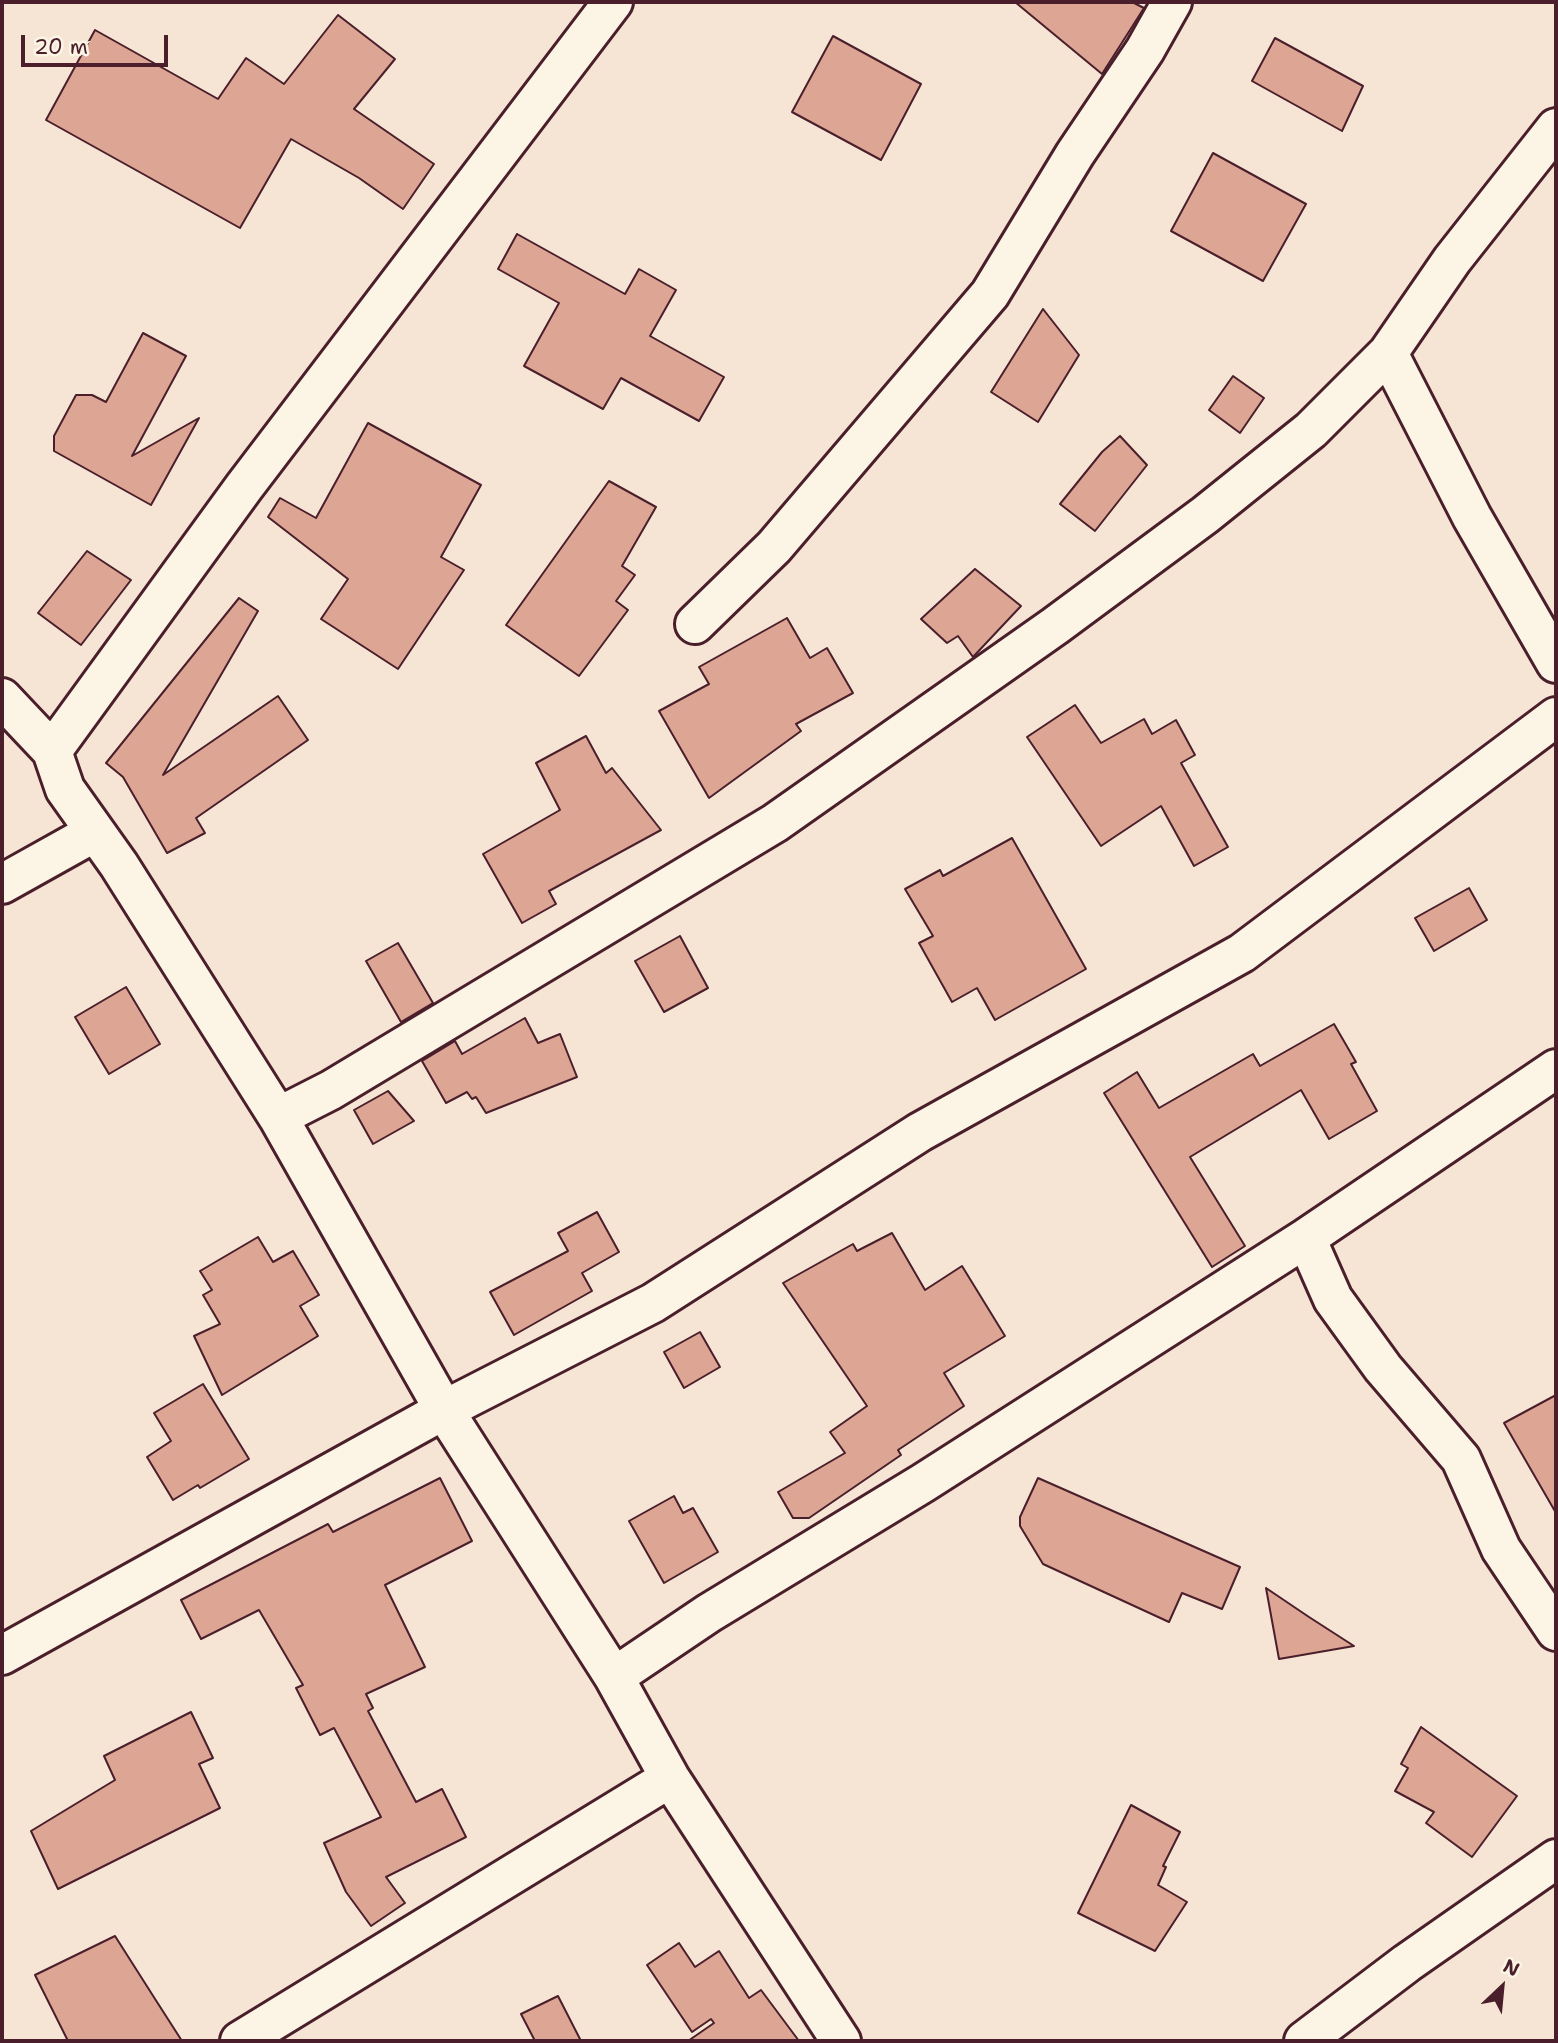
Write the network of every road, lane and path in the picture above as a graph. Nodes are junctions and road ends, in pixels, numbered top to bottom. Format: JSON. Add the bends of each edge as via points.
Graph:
{"nodes":[{"id":1,"x":613,"y":2,"type":"edge"},
{"id":2,"x":1172,"y":2,"type":"edge"},
{"id":3,"x":1556,"y":128,"type":"edge"},
{"id":4,"x":1388,"y":353,"type":"junction"},
{"id":5,"x":695,"y":624,"type":"dead end"},
{"id":6,"x":1556,"y":663,"type":"edge"},
{"id":7,"x":2,"y":698,"type":"edge"},
{"id":8,"x":1556,"y":716,"type":"edge"},
{"id":9,"x":52,"y":751,"type":"junction"},
{"id":10,"x":95,"y":832,"type":"junction"},
{"id":11,"x":2,"y":884,"type":"edge"},
{"id":12,"x":1556,"y":1069,"type":"edge"},
{"id":13,"x":278,"y":1117,"type":"junction"},
{"id":14,"x":1306,"y":1238,"type":"junction"},
{"id":15,"x":444,"y":1410,"type":"junction"},
{"id":16,"x":1556,"y":1631,"type":"edge"},
{"id":17,"x":2,"y":1655,"type":"edge"},
{"id":18,"x":614,"y":1676,"type":"junction"},
{"id":19,"x":670,"y":1779,"type":"junction"},
{"id":20,"x":1556,"y":1859,"type":"edge"},
{"id":21,"x":240,"y":2041,"type":"edge"},
{"id":22,"x":841,"y":2041,"type":"edge"},
{"id":23,"x":1304,"y":2041,"type":"edge"}],
"edges":[{"from":1,"to":9,"type":"street","via":[[244,487]]},
{"from":2,"to":5,"type":"street","via":[[990,295],[774,547]]},
{"from":3,"to":4,"type":"street","via":[[1452,260]]},
{"from":4,"to":6,"type":"street","via":[[1472,517]]},
{"from":4,"to":13,"type":"street","via":[[1311,430],[1205,515],[775,823],[331,1090]]},
{"from":7,"to":9,"type":"street"},
{"from":8,"to":15,"type":"street","via":[[1242,953],[920,1132],[653,1303]]},
{"from":9,"to":10,"type":"street","via":[[65,789]]},
{"from":10,"to":11,"type":"street"},
{"from":10,"to":13,"type":"street"},
{"from":12,"to":14,"type":"street"},
{"from":13,"to":15,"type":"street"},
{"from":14,"to":16,"type":"street","via":[[1340,1309],[1383,1368],[1461,1458],[1501,1549]]},
{"from":14,"to":18,"type":"street"},
{"from":15,"to":17,"type":"street"},
{"from":15,"to":18,"type":"street"},
{"from":18,"to":19,"type":"street"},
{"from":19,"to":21,"type":"street"},
{"from":19,"to":22,"type":"street"},
{"from":20,"to":23,"type":"street"}]}
